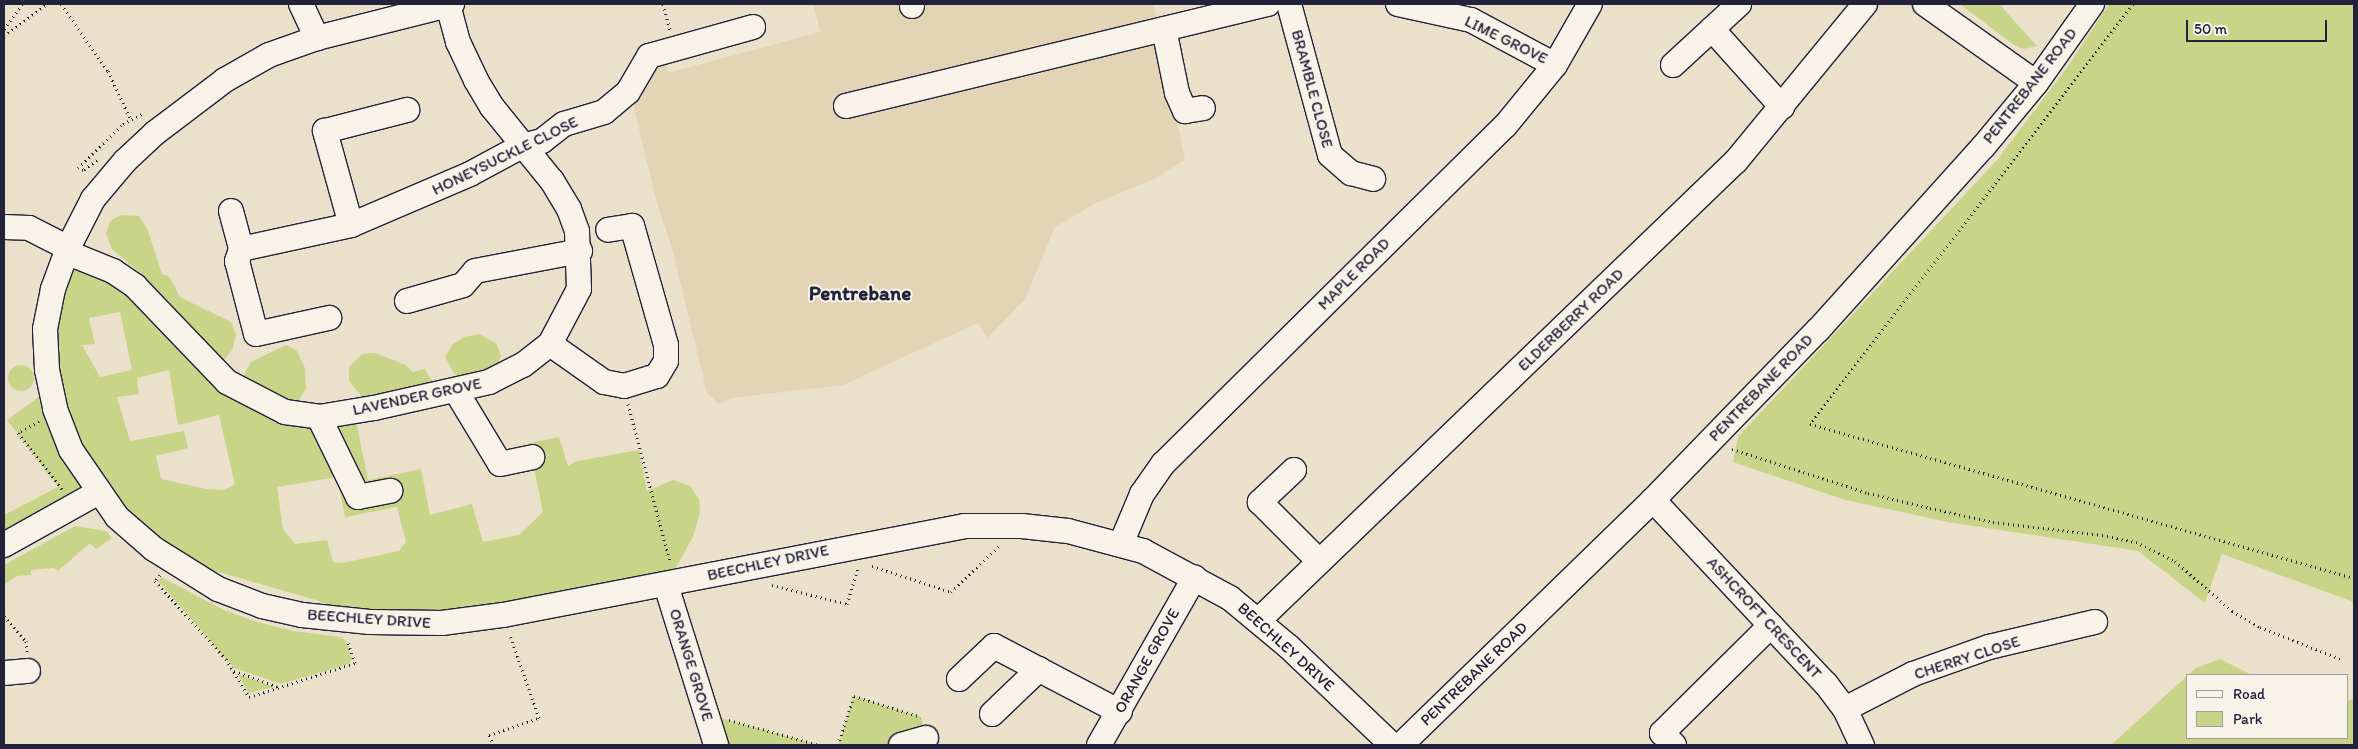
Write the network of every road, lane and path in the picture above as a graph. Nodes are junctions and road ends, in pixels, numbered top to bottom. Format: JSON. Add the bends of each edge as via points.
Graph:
{"nodes":[{"id":1,"x":22,"y":4,"type":"edge"},
{"id":2,"x":47,"y":4,"type":"edge"},
{"id":3,"x":61,"y":4,"type":"edge"},
{"id":4,"x":301,"y":4,"type":"edge"},
{"id":5,"x":450,"y":4,"type":"edge"},
{"id":6,"x":663,"y":4,"type":"edge"},
{"id":7,"x":1268,"y":4,"type":"edge"},
{"id":8,"x":1289,"y":4,"type":"edge"},
{"id":9,"x":1398,"y":4,"type":"edge"},
{"id":10,"x":1590,"y":4,"type":"edge"},
{"id":11,"x":1739,"y":4,"type":"edge"},
{"id":12,"x":1865,"y":4,"type":"edge"},
{"id":13,"x":1925,"y":4,"type":"edge"},
{"id":14,"x":2092,"y":4,"type":"edge"},
{"id":15,"x":2133,"y":4,"type":"edge"},
{"id":16,"x":753,"y":27,"type":"dead end"},
{"id":17,"x":1170,"y":27,"type":"junction"},
{"id":18,"x":4,"y":29,"type":"edge"},
{"id":19,"x":1712,"y":29,"type":"junction"},
{"id":20,"x":4,"y":36,"type":"edge"},
{"id":21,"x":317,"y":38,"type":"junction"},
{"id":22,"x":674,"y":48,"type":"junction"},
{"id":23,"x":1555,"y":65,"type":"junction"},
{"id":24,"x":1673,"y":65,"type":"dead end"},
{"id":25,"x":2036,"y":83,"type":"junction"},
{"id":26,"x":846,"y":106,"type":"dead end"},
{"id":27,"x":1782,"y":107,"type":"junction"},
{"id":28,"x":1203,"y":108,"type":"dead end"},
{"id":29,"x":407,"y":110,"type":"dead end"},
{"id":30,"x":131,"y":120,"type":"dead end"},
{"id":31,"x":522,"y":146,"type":"junction"},
{"id":32,"x":1373,"y":179,"type":"dead end"},
{"id":33,"x":231,"y":211,"type":"dead end"},
{"id":34,"x":351,"y":225,"type":"junction"},
{"id":35,"x":4,"y":227,"type":"edge"},
{"id":36,"x":608,"y":230,"type":"dead end"},
{"id":37,"x":241,"y":249,"type":"junction"},
{"id":38,"x":67,"y":250,"type":"junction"},
{"id":39,"x":580,"y":251,"type":"junction"},
{"id":40,"x":407,"y":301,"type":"dead end"},
{"id":41,"x":329,"y":318,"type":"dead end"},
{"id":42,"x":550,"y":344,"type":"junction"},
{"id":43,"x":624,"y":386,"type":"junction"},
{"id":44,"x":456,"y":391,"type":"junction"},
{"id":45,"x":56,"y":412,"type":"junction"},
{"id":46,"x":319,"y":417,"type":"junction"},
{"id":47,"x":1710,"y":441,"type":"junction"},
{"id":48,"x":532,"y":457,"type":"dead end"},
{"id":49,"x":1294,"y":470,"type":"dead end"},
{"id":50,"x":390,"y":491,"type":"dead end"},
{"id":51,"x":99,"y":492,"type":"junction"},
{"id":52,"x":1653,"y":500,"type":"junction"},
{"id":53,"x":76,"y":506,"type":"junction"},
{"id":54,"x":1022,"y":526,"type":"junction"},
{"id":55,"x":1121,"y":544,"type":"junction"},
{"id":56,"x":4,"y":545,"type":"edge"},
{"id":57,"x":1319,"y":561,"type":"junction"},
{"id":58,"x":172,"y":562,"type":"junction"},
{"id":59,"x":860,"y":562,"type":"dead end"},
{"id":60,"x":869,"y":565,"type":"dead end"},
{"id":61,"x":1194,"y":577,"type":"junction"},
{"id":62,"x":2354,"y":578,"type":"edge"},
{"id":63,"x":671,"y":584,"type":"junction"},
{"id":64,"x":770,"y":585,"type":"dead end"},
{"id":65,"x":504,"y":615,"type":"junction"},
{"id":66,"x":4,"y":616,"type":"edge"},
{"id":67,"x":340,"y":618,"type":"junction"},
{"id":68,"x":1259,"y":620,"type":"junction"},
{"id":69,"x":2096,"y":622,"type":"dead end"},
{"id":70,"x":1772,"y":625,"type":"junction"},
{"id":71,"x":2341,"y":659,"type":"dead end"},
{"id":72,"x":1039,"y":669,"type":"junction"},
{"id":73,"x":233,"y":670,"type":"junction"},
{"id":74,"x":28,"y":671,"type":"joint"},
{"id":75,"x":4,"y":673,"type":"edge"},
{"id":76,"x":959,"y":679,"type":"dead end"},
{"id":77,"x":279,"y":687,"type":"junction"},
{"id":78,"x":1845,"y":709,"type":"junction"},
{"id":79,"x":1120,"y":712,"type":"junction"},
{"id":80,"x":706,"y":714,"type":"junction"},
{"id":81,"x":992,"y":714,"type":"dead end"},
{"id":82,"x":926,"y":738,"type":"joint"},
{"id":83,"x":494,"y":745,"type":"edge"},
{"id":84,"x":716,"y":745,"type":"edge"},
{"id":85,"x":819,"y":745,"type":"edge"},
{"id":86,"x":838,"y":745,"type":"edge"},
{"id":87,"x":901,"y":745,"type":"edge"},
{"id":88,"x":1099,"y":745,"type":"edge"},
{"id":89,"x":1392,"y":745,"type":"edge"},
{"id":90,"x":1401,"y":745,"type":"edge"},
{"id":91,"x":1674,"y":745,"type":"edge"},
{"id":92,"x":1862,"y":745,"type":"edge"}],
"edges":[{"from":1,"to":18,"type":"path"},
{"from":2,"to":20,"type":"path"},
{"from":3,"to":30,"type":"path","via":[[108,71]]},
{"from":4,"to":21,"type":"street"},
{"from":5,"to":21,"type":"street","name":"BEECHLEY DRIVE"},
{"from":5,"to":31,"type":"street","name":"LAVENDER GROVE","via":[[458,42],[476,80]]},
{"from":6,"to":22,"type":"path"},
{"from":7,"to":17,"type":"street"},
{"from":8,"to":32,"type":"street","name":"BRAMBLE CLOSE","via":[[1330,155],[1351,173]]},
{"from":9,"to":23,"type":"street","name":"LIME GROVE","via":[[1472,20]]},
{"from":10,"to":23,"type":"street","name":"MAPLE ROAD"},
{"from":11,"to":19,"type":"street"},
{"from":12,"to":27,"type":"street","name":"ELDERBERRY ROAD"},
{"from":13,"to":25,"type":"street"},
{"from":14,"to":25,"type":"street","name":"PENTREBANE ROAD"},
{"from":15,"to":62,"type":"path","via":[[1810,424]]},
{"from":16,"to":22,"type":"street","name":"HONEYSUCKLE CLOSE"},
{"from":17,"to":26,"type":"street"},
{"from":17,"to":28,"type":"street","via":[[1177,94],[1185,111]]},
{"from":19,"to":24,"type":"street"},
{"from":19,"to":27,"type":"street"},
{"from":21,"to":38,"type":"street","name":"BEECHLEY DRIVE","via":[[269,55],[225,80],[155,133],[125,160],[93,199]]},
{"from":22,"to":31,"type":"street","name":"HONEYSUCKLE CLOSE","via":[[649,56],[628,92],[604,112],[564,124],[542,141]]},
{"from":23,"to":55,"type":"street","name":"MAPLE ROAD","via":[[1504,126],[1163,464],[1142,494]]},
{"from":25,"to":47,"type":"street","name":"PENTREBANE ROAD","via":[[1942,195]]},
{"from":27,"to":57,"type":"street","name":"ELDERBERRY ROAD","via":[[1736,161]]},
{"from":29,"to":34,"type":"street","via":[[326,131]]},
{"from":31,"to":34,"type":"street","name":"HONEYSUCKLE CLOSE","via":[[446,185]]},
{"from":31,"to":39,"type":"street","name":"LAVENDER GROVE","via":[[552,181],[569,209]]},
{"from":33,"to":37,"type":"street"},
{"from":34,"to":37,"type":"street","name":"HONEYSUCKLE CLOSE"},
{"from":35,"to":38,"type":"street","name":"LAVENDER GROVE","via":[[29,228]]},
{"from":36,"to":43,"type":"street","via":[[632,226],[666,345],[666,361],[657,376]]},
{"from":37,"to":41,"type":"street","via":[[237,262],[256,334]]},
{"from":38,"to":45,"type":"street","name":"BEECHLEY DRIVE","via":[[53,288],[45,329],[47,370]]},
{"from":38,"to":46,"type":"street","name":"LAVENDER GROVE","via":[[135,286],[227,382],[285,412]]},
{"from":39,"to":40,"type":"street","via":[[475,271],[463,285]]},
{"from":39,"to":42,"type":"street","name":"LAVENDER GROVE","via":[[579,289]]},
{"from":42,"to":43,"type":"street","via":[[604,382]]},
{"from":42,"to":44,"type":"street","name":"LAVENDER GROVE","via":[[523,365],[489,382]]},
{"from":43,"to":63,"type":"path"},
{"from":44,"to":46,"type":"street","name":"LAVENDER GROVE"},
{"from":44,"to":48,"type":"street","via":[[500,464]]},
{"from":45,"to":51,"type":"street","name":"BEECHLEY DRIVE","via":[[71,450]]},
{"from":45,"to":53,"type":"path","via":[[18,433]]},
{"from":46,"to":50,"type":"street","via":[[358,497]]},
{"from":47,"to":52,"type":"street","name":"PENTREBANE ROAD"},
{"from":47,"to":71,"type":"path","via":[[1868,493],[1921,506],[1993,522],[2136,542],[2175,561],[2232,611],[2260,627]]},
{"from":49,"to":57,"type":"street","via":[[1260,502]]},
{"from":51,"to":53,"type":"street"},
{"from":51,"to":58,"type":"street","name":"BEECHLEY DRIVE","via":[[118,517]]},
{"from":52,"to":70,"type":"street","name":"ASHCROFT CRESCENT"},
{"from":52,"to":90,"type":"street","name":"PENTREBANE ROAD"},
{"from":53,"to":56,"type":"street"},
{"from":54,"to":55,"type":"street","name":"BEECHLEY DRIVE","via":[[1068,531]]},
{"from":54,"to":60,"type":"path","via":[[951,592]]},
{"from":54,"to":63,"type":"street","name":"BEECHLEY DRIVE","via":[[964,526],[913,533]]},
{"from":55,"to":61,"type":"street","name":"BEECHLEY DRIVE","via":[[1152,555]]},
{"from":57,"to":68,"type":"street","name":"ELDERBERRY ROAD"},
{"from":58,"to":67,"type":"street","name":"BEECHLEY DRIVE","via":[[218,589],[262,606],[302,615]]},
{"from":58,"to":73,"type":"path","via":[[155,581]]},
{"from":59,"to":64,"type":"path","via":[[847,604]]},
{"from":61,"to":68,"type":"street","name":"BEECHLEY DRIVE"},
{"from":61,"to":79,"type":"street","name":"ORANGE GROVE"},
{"from":63,"to":65,"type":"street","name":"BEECHLEY DRIVE"},
{"from":63,"to":80,"type":"street","name":"ORANGE GROVE"},
{"from":65,"to":67,"type":"street","name":"BEECHLEY DRIVE","via":[[442,623]]},
{"from":65,"to":83,"type":"path","via":[[539,718],[489,735]]},
{"from":66,"to":74,"type":"path","via":[[26,642]]},
{"from":67,"to":77,"type":"path","via":[[355,663]]},
{"from":68,"to":89,"type":"street","name":"BEECHLEY DRIVE"},
{"from":69,"to":78,"type":"street","name":"CHERRY CLOSE","via":[[1989,647],[1914,674]]},
{"from":70,"to":78,"type":"street","name":"ASHCROFT CRESCENT"},
{"from":70,"to":91,"type":"street","via":[[1662,733]]},
{"from":72,"to":76,"type":"street","via":[[994,646]]},
{"from":72,"to":79,"type":"street"},
{"from":72,"to":81,"type":"street"},
{"from":73,"to":77,"type":"path"},
{"from":73,"to":77,"type":"path","via":[[249,697]]},
{"from":74,"to":75,"type":"street"},
{"from":78,"to":92,"type":"street","name":"ASHCROFT CRESCENT"},
{"from":79,"to":88,"type":"street","name":"ORANGE GROVE"},
{"from":80,"to":84,"type":"street","name":"ORANGE GROVE"},
{"from":80,"to":85,"type":"path"},
{"from":82,"to":86,"type":"path","via":[[921,716],[854,696]]},
{"from":82,"to":87,"type":"street"}]}
